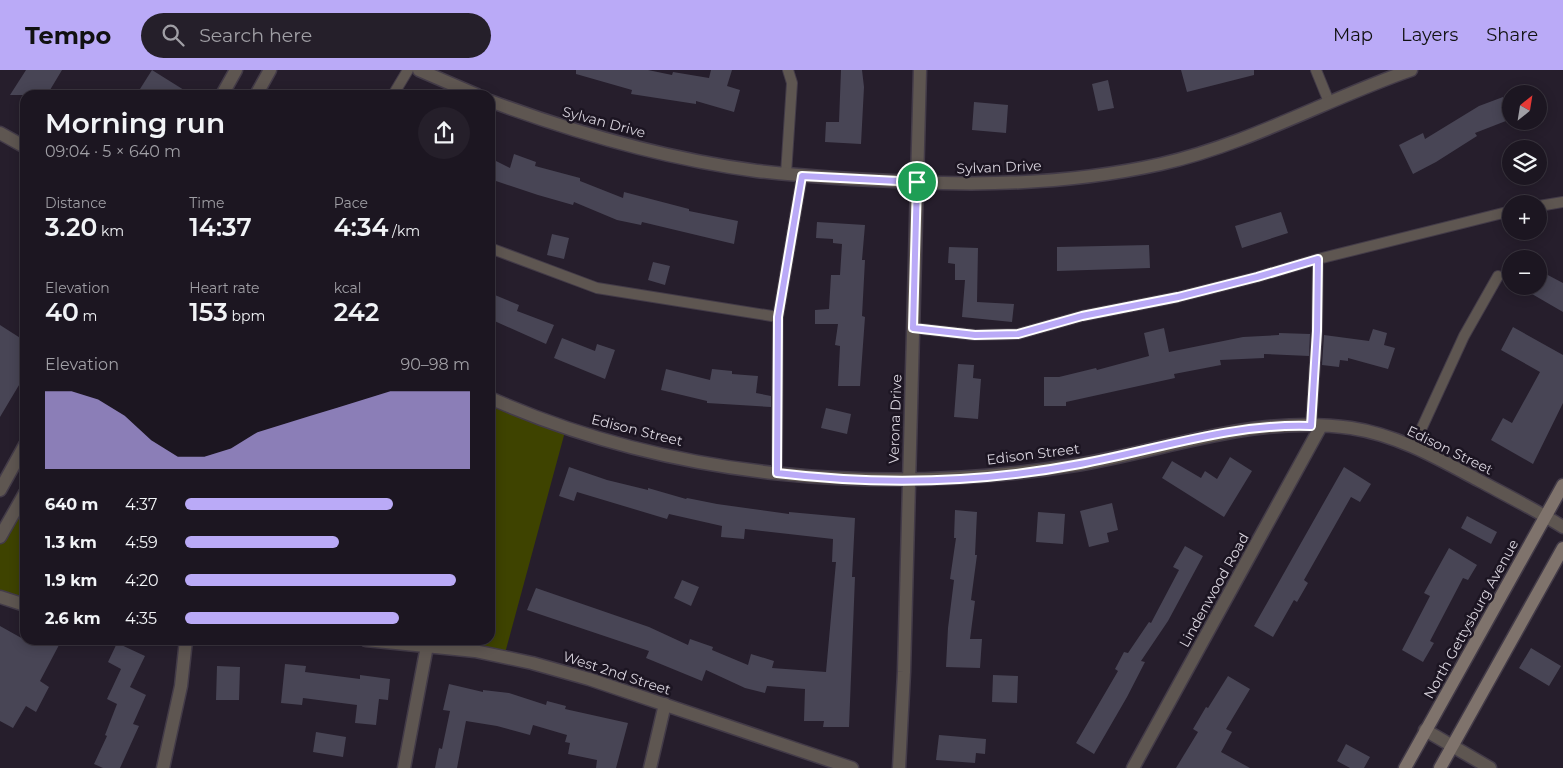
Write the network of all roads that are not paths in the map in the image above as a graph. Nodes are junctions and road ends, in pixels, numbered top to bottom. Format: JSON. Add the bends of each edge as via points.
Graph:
{"nodes":[{"id":1,"x":236,"y":70,"type":"edge"},
{"id":2,"x":270,"y":70,"type":"edge"},
{"id":3,"x":408,"y":70,"type":"edge"},
{"id":4,"x":418,"y":70,"type":"edge"},
{"id":5,"x":788,"y":70,"type":"edge"},
{"id":6,"x":920,"y":70,"type":"edge"},
{"id":7,"x":1316,"y":70,"type":"edge"},
{"id":8,"x":1411,"y":70,"type":"edge"},
{"id":9,"x":225,"y":90,"type":"edge"},
{"id":10,"x":259,"y":90,"type":"edge"},
{"id":11,"x":396,"y":90,"type":"edge"},
{"id":12,"x":465,"y":90,"type":"edge"},
{"id":13,"x":495,"y":102,"type":"edge"},
{"id":14,"x":1329,"y":102,"type":"junction"},
{"id":15,"x":0,"y":133,"type":"edge"},
{"id":16,"x":20,"y":144,"type":"edge"},
{"id":17,"x":786,"y":174,"type":"junction"},
{"id":18,"x":802,"y":176,"type":"junction"},
{"id":19,"x":917,"y":182,"type":"junction"},
{"id":20,"x":1563,"y":202,"type":"edge"},
{"id":21,"x":1547,"y":205,"type":"edge"},
{"id":22,"x":1502,"y":213,"type":"edge"},
{"id":23,"x":495,"y":250,"type":"edge"},
{"id":24,"x":1318,"y":259,"type":"junction"},
{"id":25,"x":1498,"y":276,"type":"dead end"},
{"id":26,"x":778,"y":317,"type":"junction"},
{"id":27,"x":913,"y":328,"type":"junction"},
{"id":28,"x":495,"y":400,"type":"edge"},
{"id":29,"x":1316,"y":426,"type":"junction"},
{"id":30,"x":1413,"y":447,"type":"junction"},
{"id":31,"x":20,"y":454,"type":"edge"},
{"id":32,"x":777,"y":473,"type":"junction"},
{"id":33,"x":908,"y":480,"type":"junction"},
{"id":34,"x":1563,"y":485,"type":"edge"},
{"id":35,"x":0,"y":490,"type":"edge"},
{"id":36,"x":20,"y":502,"type":"edge"},
{"id":37,"x":1546,"y":516,"type":"junction"},
{"id":38,"x":1563,"y":527,"type":"edge"},
{"id":39,"x":0,"y":536,"type":"edge"},
{"id":40,"x":1563,"y":548,"type":"edge"},
{"id":41,"x":0,"y":597,"type":"edge"},
{"id":42,"x":20,"y":603,"type":"edge"},
{"id":43,"x":185,"y":645,"type":"edge"},
{"id":44,"x":417,"y":645,"type":"edge"},
{"id":45,"x":427,"y":646,"type":"junction"},
{"id":46,"x":665,"y":704,"type":"junction"},
{"id":47,"x":1425,"y":730,"type":"junction"},
{"id":48,"x":1452,"y":746,"type":"junction"},
{"id":49,"x":163,"y":768,"type":"edge"},
{"id":50,"x":404,"y":768,"type":"edge"},
{"id":51,"x":650,"y":768,"type":"edge"},
{"id":52,"x":852,"y":768,"type":"edge"},
{"id":53,"x":899,"y":768,"type":"edge"},
{"id":54,"x":1133,"y":768,"type":"edge"},
{"id":55,"x":1405,"y":768,"type":"edge"},
{"id":56,"x":1440,"y":768,"type":"edge"},
{"id":57,"x":1490,"y":768,"type":"edge"}],
"edges":[{"from":1,"to":9,"type":"street"},
{"from":2,"to":10,"type":"street"},
{"from":3,"to":11,"type":"lane"},
{"from":4,"to":12,"type":"street"},
{"from":5,"to":17,"type":"lane","via":[[792,84]]},
{"from":6,"to":19,"type":"street","name":"Verona Drive"},
{"from":7,"to":14,"type":"lane"},
{"from":8,"to":14,"type":"street","name":"Sylvan Drive"},
{"from":13,"to":17,"type":"street","name":"Sylvan Drive","via":[[544,121],[633,146],[706,162]]},
{"from":14,"to":19,"type":"street","name":"Sylvan Drive","via":[[1238,142],[1160,164],[1026,183]]},
{"from":15,"to":16,"type":"street"},
{"from":17,"to":18,"type":"street","name":"Sylvan Drive"},
{"from":18,"to":19,"type":"street","name":"Sylvan Drive"},
{"from":18,"to":26,"type":"lane"},
{"from":19,"to":27,"type":"street","name":"Verona Drive"},
{"from":20,"to":21,"type":"lane"},
{"from":22,"to":24,"type":"lane"},
{"from":23,"to":26,"type":"lane","via":[[597,288]]},
{"from":24,"to":27,"type":"lane","via":[[1018,334],[975,335]]},
{"from":24,"to":29,"type":"lane"},
{"from":25,"to":30,"type":"lane","via":[[1464,336]]},
{"from":26,"to":32,"type":"lane"},
{"from":27,"to":33,"type":"street","name":"Verona Drive"},
{"from":28,"to":32,"type":"street","name":"Edison Street","via":[[566,428],[613,441],[732,468]]},
{"from":29,"to":30,"type":"street","name":"Edison Street","via":[[1352,428]]},
{"from":29,"to":33,"type":"street","name":"Edison Street","via":[[1275,425],[1040,470]]},
{"from":29,"to":54,"type":"street","name":"Lindenwood Road"},
{"from":30,"to":37,"type":"street","name":"Edison Street"},
{"from":31,"to":35,"type":"street"},
{"from":32,"to":33,"type":"street","name":"Edison Street"},
{"from":33,"to":53,"type":"street","name":"Verona Drive"},
{"from":34,"to":37,"type":"main road","name":"North Gettysburg Avenue"},
{"from":36,"to":39,"type":"street"},
{"from":37,"to":38,"type":"street","name":"Edison Street"},
{"from":37,"to":47,"type":"main road","name":"North Gettysburg Avenue"},
{"from":40,"to":48,"type":"main road"},
{"from":41,"to":42,"type":"street"},
{"from":43,"to":49,"type":"street","via":[[181,686]]},
{"from":44,"to":45,"type":"street","name":"West 2nd Street"},
{"from":45,"to":46,"type":"street","name":"West 2nd Street","via":[[475,651],[532,663]]},
{"from":45,"to":50,"type":"street"},
{"from":46,"to":51,"type":"street"},
{"from":46,"to":52,"type":"street","name":"West 2nd Street"},
{"from":47,"to":48,"type":"street"},
{"from":47,"to":55,"type":"main road","name":"North Gettysburg Avenue"},
{"from":48,"to":56,"type":"main road"},
{"from":48,"to":57,"type":"street"}]}
